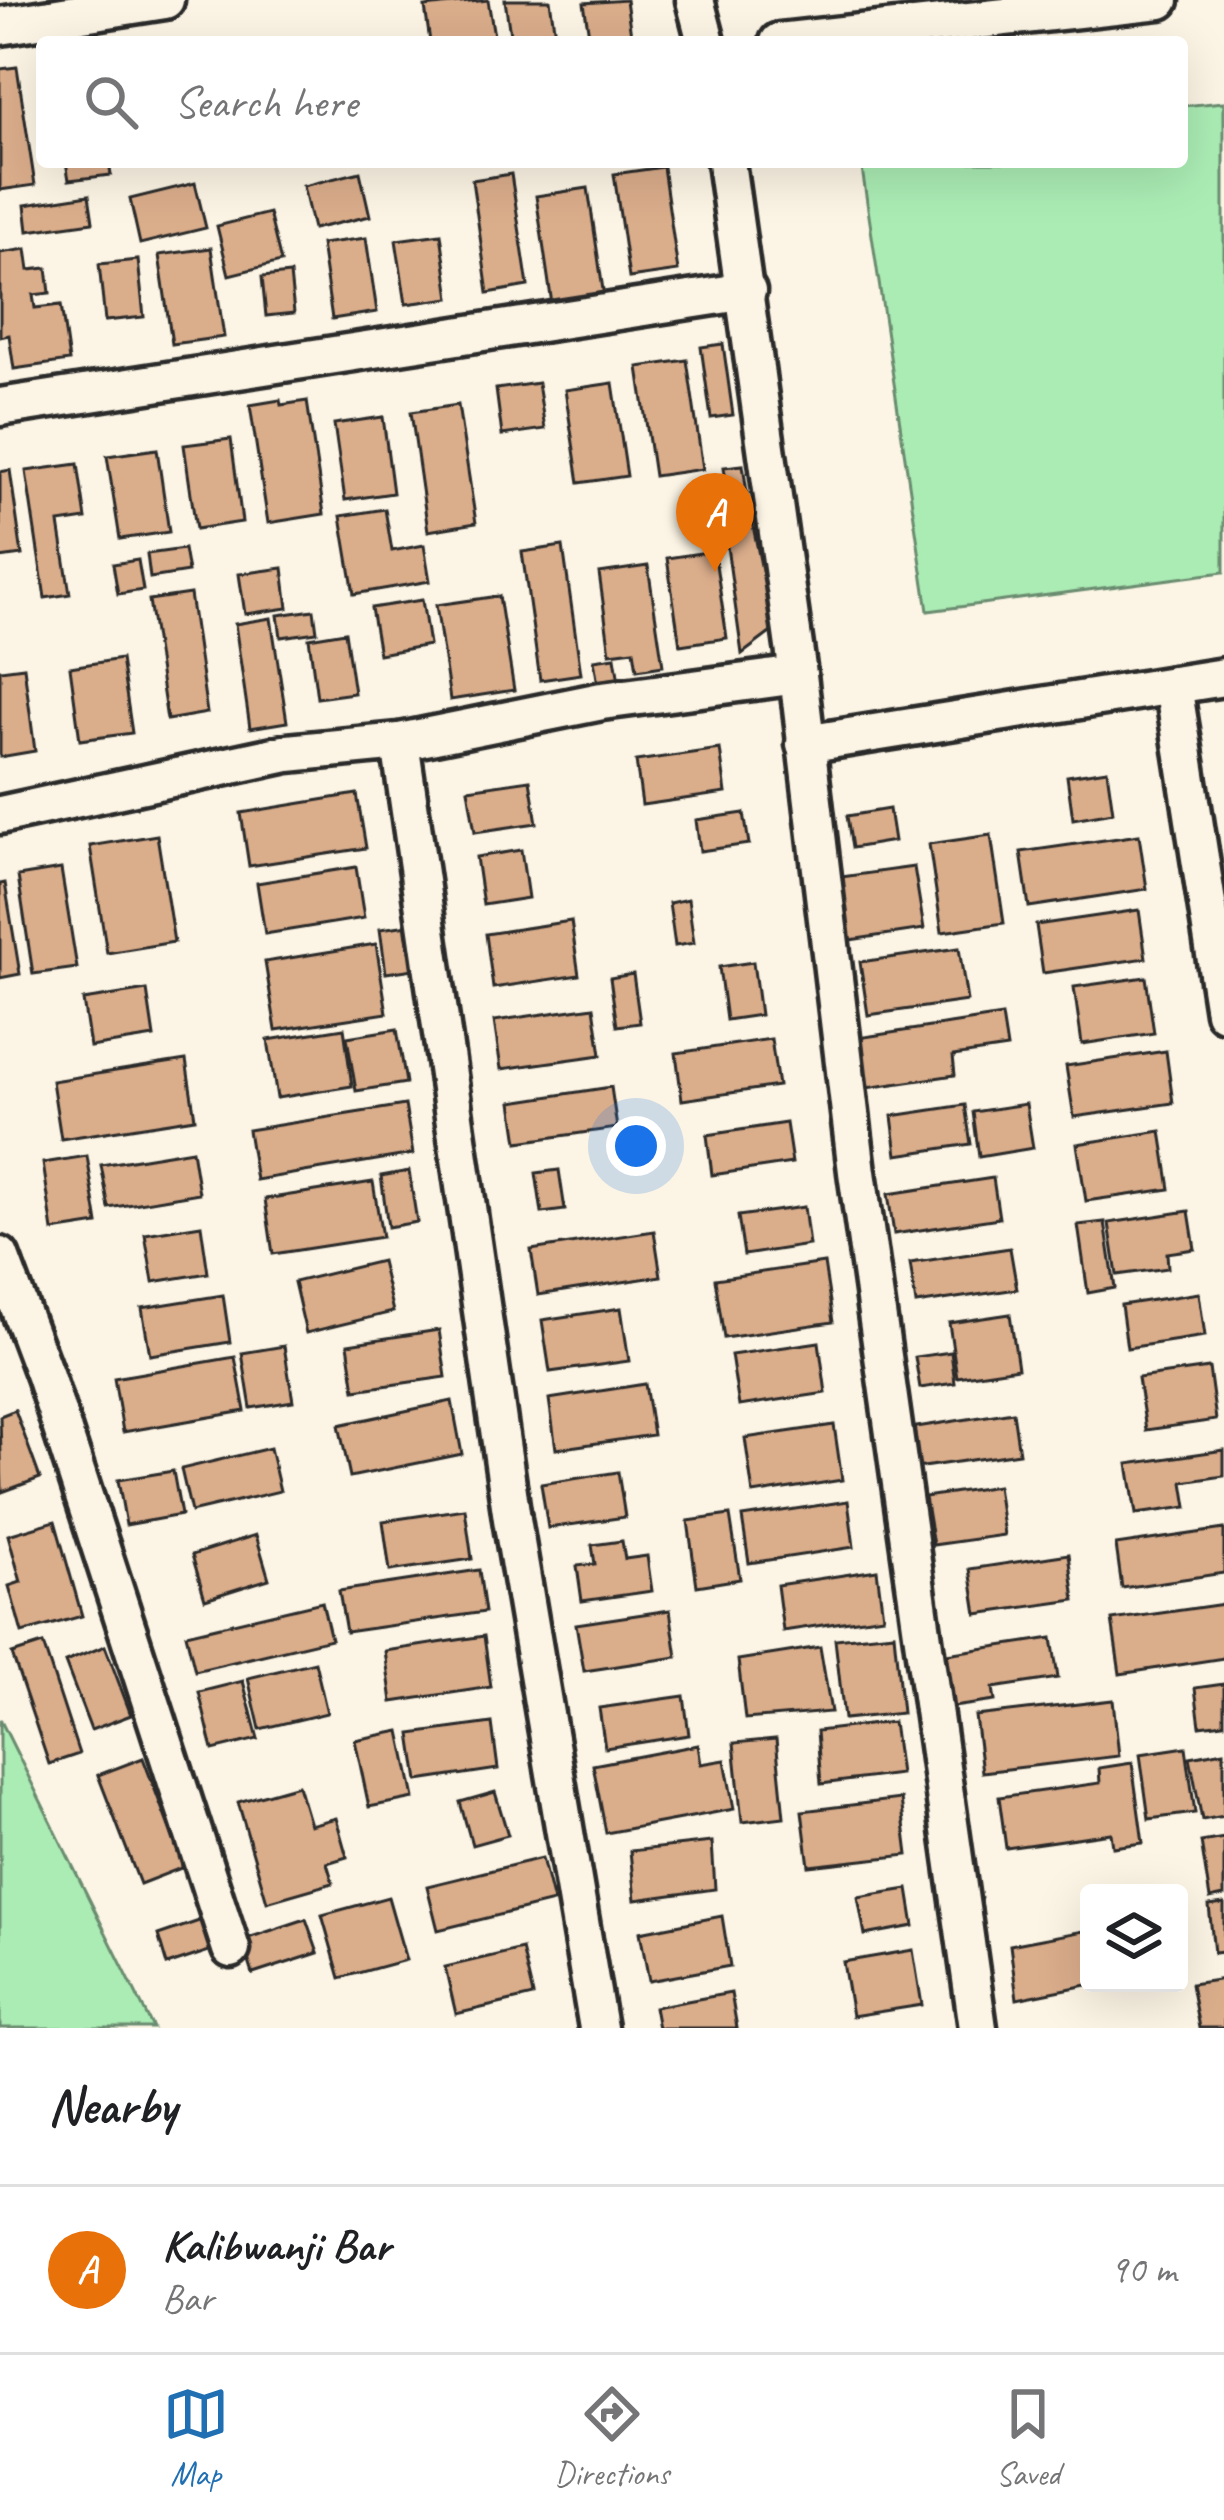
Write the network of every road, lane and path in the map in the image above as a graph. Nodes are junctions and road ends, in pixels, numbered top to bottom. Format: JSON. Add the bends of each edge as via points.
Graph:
{"nodes":[{"id":1,"x":165,"y":0,"type":"edge"},
{"id":2,"x":695,"y":0,"type":"edge"},
{"id":3,"x":1160,"y":0,"type":"edge"},
{"id":4,"x":0,"y":26,"type":"edge"},
{"id":5,"x":704,"y":36,"type":"edge"},
{"id":6,"x":833,"y":36,"type":"edge"},
{"id":7,"x":727,"y":168,"type":"edge"},
{"id":8,"x":747,"y":291,"type":"junction"},
{"id":9,"x":0,"y":407,"type":"edge"},
{"id":10,"x":798,"y":675,"type":"junction"},
{"id":11,"x":1224,"y":677,"type":"edge"},
{"id":12,"x":1173,"y":685,"type":"junction"},
{"id":13,"x":400,"y":742,"type":"junction"},
{"id":14,"x":806,"y":744,"type":"junction"},
{"id":15,"x":0,"y":815,"type":"edge"},
{"id":16,"x":1224,"y":1012,"type":"edge"},
{"id":17,"x":0,"y":1256,"type":"edge"},
{"id":18,"x":231,"y":1949,"type":"dead end"},
{"id":19,"x":598,"y":2028,"type":"edge"},
{"id":20,"x":978,"y":2028,"type":"edge"}],
"edges":[{"from":1,"to":4,"type":"street"},
{"from":2,"to":5,"type":"street"},
{"from":3,"to":6,"type":"street"},
{"from":7,"to":8,"type":"street"},
{"from":8,"to":9,"type":"street"},
{"from":8,"to":10,"type":"street"},
{"from":10,"to":13,"type":"street","via":[[602,701]]},
{"from":10,"to":14,"type":"street"},
{"from":11,"to":12,"type":"street"},
{"from":12,"to":14,"type":"street"},
{"from":12,"to":16,"type":"street"},
{"from":13,"to":15,"type":"street","via":[[288,753]]},
{"from":13,"to":19,"type":"street","via":[[512,1519]]},
{"from":14,"to":20,"type":"street","via":[[857,1172]]},
{"from":17,"to":18,"type":"street"}]}
